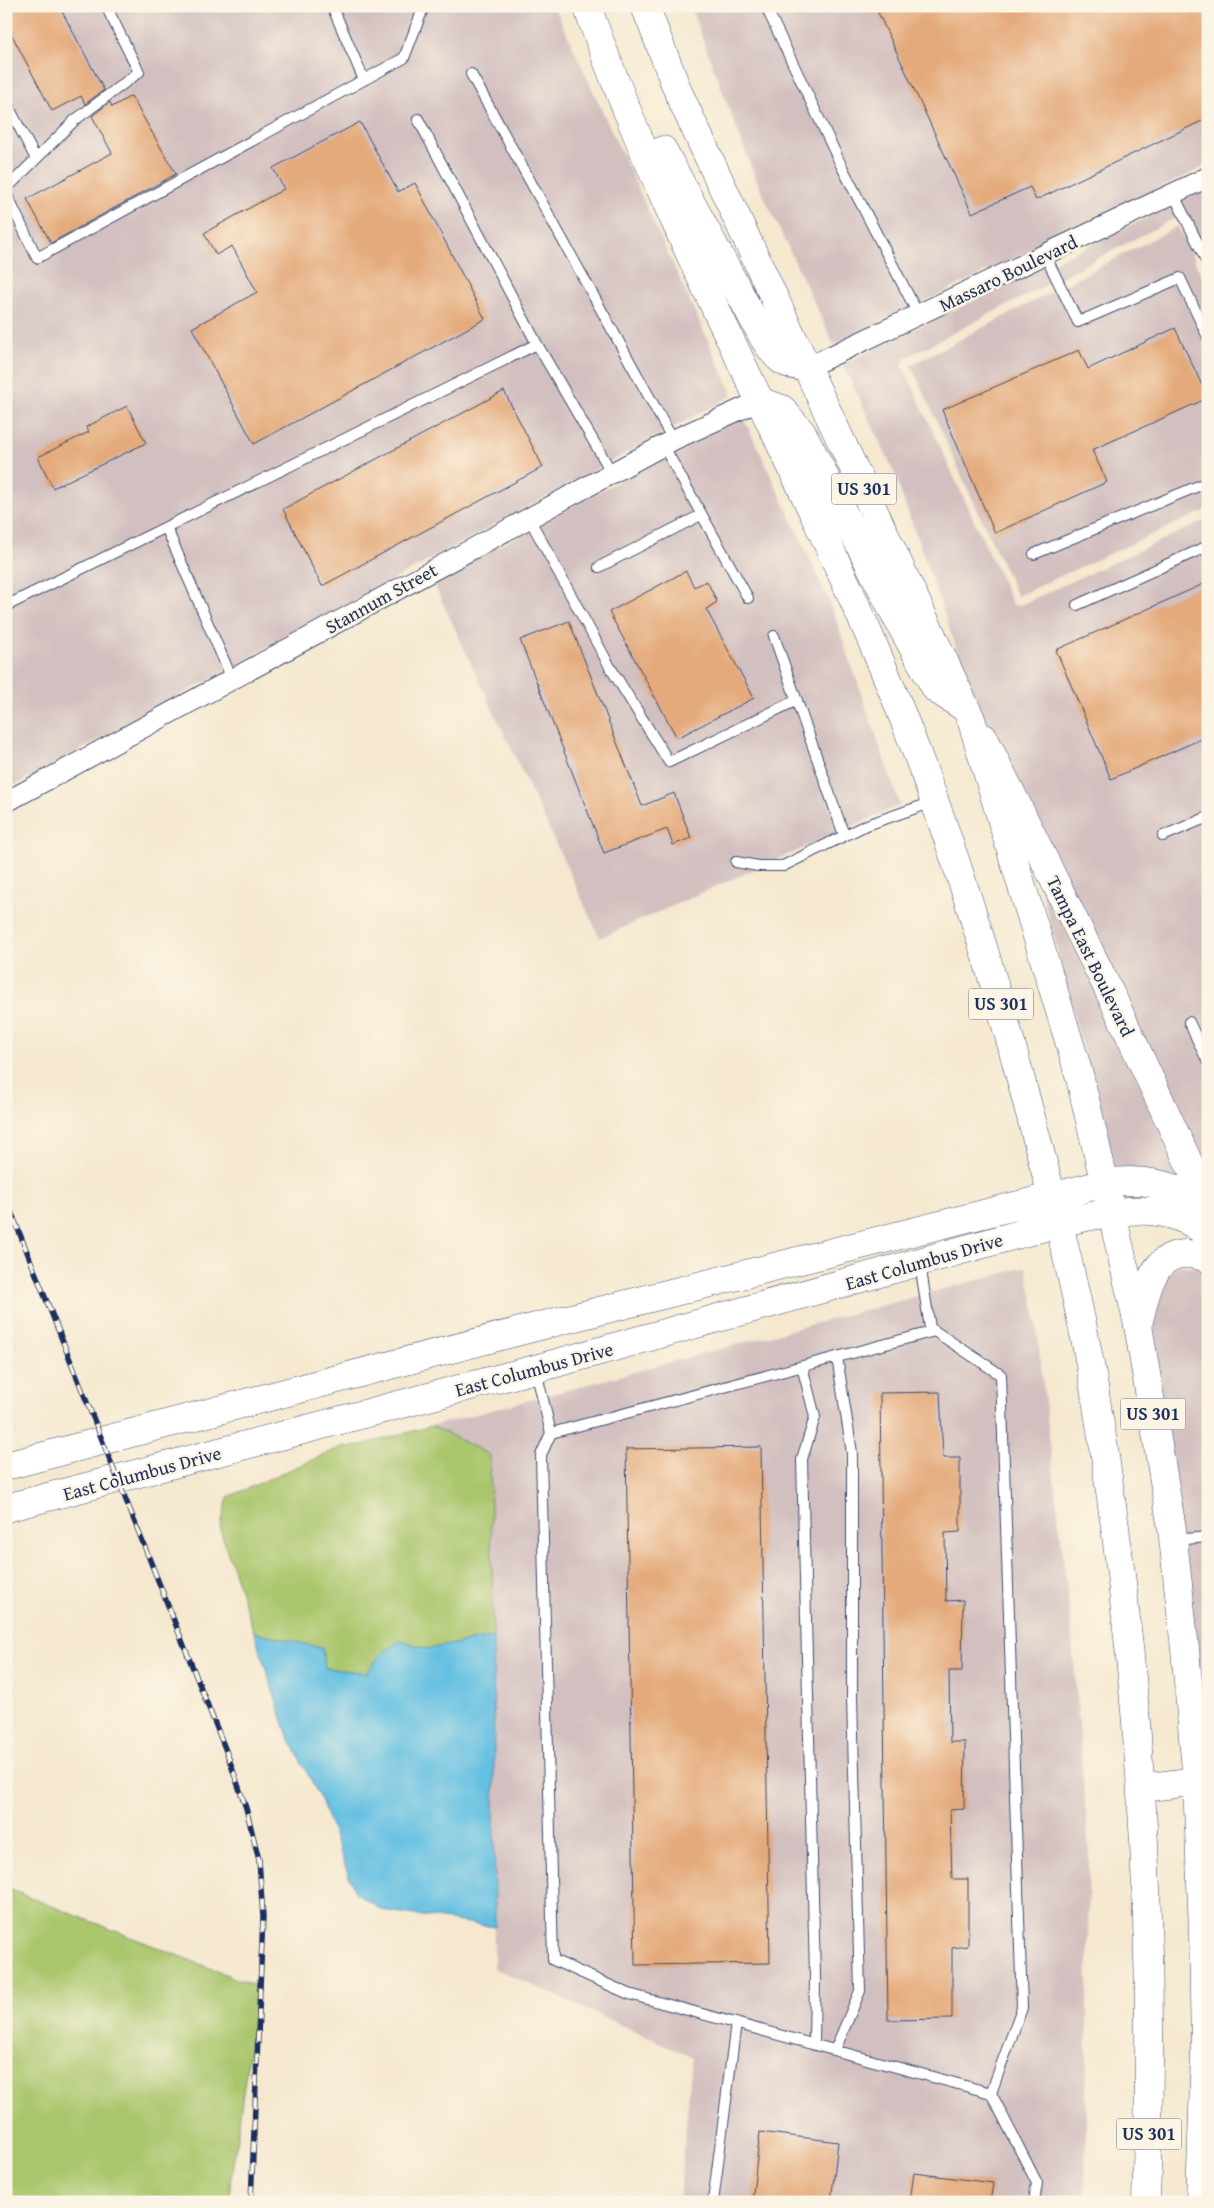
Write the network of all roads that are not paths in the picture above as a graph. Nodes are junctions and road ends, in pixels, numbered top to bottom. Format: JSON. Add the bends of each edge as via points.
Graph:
{"nodes":[{"id":1,"x":106,"y":6,"type":"edge"},
{"id":2,"x":332,"y":6,"type":"edge"},
{"id":3,"x":424,"y":6,"type":"edge"},
{"id":4,"x":587,"y":6,"type":"edge"},
{"id":5,"x":645,"y":6,"type":"edge"},
{"id":6,"x":767,"y":9,"type":"dead end"},
{"id":7,"x":471,"y":74,"type":"dead end"},
{"id":8,"x":364,"y":80,"type":"junction"},
{"id":9,"x":617,"y":87,"type":"junction"},
{"id":10,"x":6,"y":102,"type":"edge"},
{"id":11,"x":418,"y":119,"type":"dead end"},
{"id":12,"x":36,"y":159,"type":"junction"},
{"id":13,"x":1208,"y":177,"type":"edge"},
{"id":14,"x":6,"y":189,"type":"edge"},
{"id":15,"x":6,"y":193,"type":"edge"},
{"id":16,"x":1173,"y":193,"type":"junction"},
{"id":17,"x":1045,"y":255,"type":"junction"},
{"id":18,"x":1208,"y":264,"type":"edge"},
{"id":19,"x":919,"y":316,"type":"junction"},
{"id":20,"x":1208,"y":337,"type":"edge"},
{"id":21,"x":537,"y":344,"type":"junction"},
{"id":22,"x":808,"y":367,"type":"junction"},
{"id":23,"x":759,"y":401,"type":"junction"},
{"id":24,"x":668,"y":443,"type":"junction"},
{"id":25,"x":612,"y":473,"type":"junction"},
{"id":26,"x":1208,"y":482,"type":"edge"},
{"id":27,"x":701,"y":515,"type":"junction"},
{"id":28,"x":529,"y":518,"type":"junction"},
{"id":29,"x":166,"y":527,"type":"junction"},
{"id":30,"x":1208,"y":546,"type":"edge"},
{"id":31,"x":1034,"y":554,"type":"dead end"},
{"id":32,"x":599,"y":567,"type":"dead end"},
{"id":33,"x":748,"y":598,"type":"dead end"},
{"id":34,"x":1077,"y":604,"type":"dead end"},
{"id":35,"x":6,"y":606,"type":"edge"},
{"id":36,"x":774,"y":636,"type":"dead end"},
{"id":37,"x":232,"y":679,"type":"junction"},
{"id":38,"x":797,"y":700,"type":"junction"},
{"id":39,"x":968,"y":713,"type":"junction"},
{"id":40,"x":6,"y":802,"type":"edge"},
{"id":41,"x":934,"y":802,"type":"junction"},
{"id":42,"x":1208,"y":816,"type":"edge"},
{"id":43,"x":844,"y":835,"type":"junction"},
{"id":44,"x":1163,"y":836,"type":"dead end"},
{"id":45,"x":736,"y":862,"type":"dead end"},
{"id":46,"x":1189,"y":1022,"type":"dead end"},
{"id":47,"x":1208,"y":1062,"type":"edge"},
{"id":48,"x":1106,"y":1183,"type":"junction"},
{"id":49,"x":1052,"y":1196,"type":"junction"},
{"id":50,"x":1205,"y":1205,"type":"edge"},
{"id":51,"x":1112,"y":1212,"type":"junction"},
{"id":52,"x":1060,"y":1223,"type":"junction"},
{"id":53,"x":1208,"y":1235,"type":"edge"},
{"id":54,"x":1208,"y":1258,"type":"edge"},
{"id":55,"x":920,"y":1262,"type":"junction"},
{"id":56,"x":1138,"y":1325,"type":"junction"},
{"id":57,"x":524,"y":1330,"type":"junction"},
{"id":58,"x":936,"y":1331,"type":"junction"},
{"id":59,"x":837,"y":1357,"type":"junction"},
{"id":60,"x":802,"y":1366,"type":"junction"},
{"id":61,"x":535,"y":1369,"type":"junction"},
{"id":62,"x":551,"y":1433,"type":"junction"},
{"id":63,"x":6,"y":1466,"type":"edge"},
{"id":64,"x":6,"y":1508,"type":"edge"},
{"id":65,"x":1208,"y":1536,"type":"edge"},
{"id":66,"x":1173,"y":1540,"type":"junction"},
{"id":67,"x":1202,"y":1780,"type":"edge"},
{"id":68,"x":1142,"y":1788,"type":"junction"},
{"id":69,"x":1205,"y":1920,"type":"edge"},
{"id":70,"x":736,"y":2023,"type":"junction"},
{"id":71,"x":814,"y":2044,"type":"junction"},
{"id":72,"x":1206,"y":2046,"type":"edge"},
{"id":73,"x":835,"y":2050,"type":"junction"},
{"id":74,"x":991,"y":2092,"type":"junction"},
{"id":75,"x":713,"y":2202,"type":"edge"},
{"id":76,"x":1034,"y":2202,"type":"edge"},
{"id":77,"x":1146,"y":2202,"type":"edge"},
{"id":78,"x":1200,"y":2202,"type":"edge"}],
"edges":[{"from":1,"to":12,"type":"lane","via":[[139,72],[75,120]]},
{"from":2,"to":8,"type":"lane"},
{"from":3,"to":8,"type":"lane","via":[[404,58]]},
{"from":4,"to":9,"type":"main road","number":"US 301"},
{"from":5,"to":22,"type":"main road","number":"US 301","via":[[679,94]]},
{"from":6,"to":19,"type":"lane","via":[[842,167]]},
{"from":7,"to":24,"type":"lane"},
{"from":8,"to":15,"type":"lane","via":[[37,258]]},
{"from":9,"to":22,"type":"main road","via":[[637,100],[774,354],[783,363]]},
{"from":9,"to":23,"type":"main road","number":"US 301"},
{"from":10,"to":12,"type":"lane"},
{"from":11,"to":21,"type":"lane"},
{"from":12,"to":14,"type":"lane"},
{"from":13,"to":16,"type":"street","name":"Massaro Boulevard"},
{"from":16,"to":17,"type":"street","name":"Massaro Boulevard"},
{"from":16,"to":18,"type":"lane"},
{"from":17,"to":19,"type":"street","name":"Massaro Boulevard"},
{"from":17,"to":20,"type":"lane","via":[[1078,322],[1180,278]]},
{"from":19,"to":22,"type":"street","name":"Massaro Boulevard"},
{"from":21,"to":25,"type":"lane"},
{"from":21,"to":29,"type":"lane"},
{"from":22,"to":39,"type":"main road","number":"US 301"},
{"from":23,"to":24,"type":"street","name":"Stannum Street"},
{"from":23,"to":39,"type":"main road","via":[[782,409],[803,434],[936,689]]},
{"from":23,"to":41,"type":"main road","number":"US 301","via":[[870,638]]},
{"from":24,"to":25,"type":"street","name":"Stannum Street"},
{"from":24,"to":27,"type":"lane"},
{"from":25,"to":28,"type":"street","name":"Stannum Street"},
{"from":26,"to":31,"type":"lane"},
{"from":27,"to":32,"type":"lane"},
{"from":27,"to":33,"type":"lane"},
{"from":28,"to":37,"type":"street","name":"Stannum Street"},
{"from":28,"to":38,"type":"lane","via":[[610,667],[669,762]]},
{"from":29,"to":35,"type":"lane"},
{"from":29,"to":37,"type":"lane"},
{"from":30,"to":34,"type":"lane"},
{"from":36,"to":38,"type":"lane"},
{"from":37,"to":40,"type":"street","name":"Stannum Street"},
{"from":38,"to":43,"type":"lane"},
{"from":39,"to":48,"type":"main road","number":"US 301","via":[[1054,986]]},
{"from":39,"to":50,"type":"main road","name":"Tampa East Boulevard","via":[[988,745],[1112,997],[1193,1172]]},
{"from":41,"to":43,"type":"lane"},
{"from":41,"to":49,"type":"main road","number":"US 301","via":[[985,948]]},
{"from":42,"to":44,"type":"lane"},
{"from":43,"to":45,"type":"lane","via":[[783,866]]},
{"from":46,"to":47,"type":"lane"},
{"from":48,"to":49,"type":"main road","name":"East Columbus Drive"},
{"from":48,"to":50,"type":"main road","name":"Tampa East Boulevard","via":[[1128,1180],[1157,1182]]},
{"from":48,"to":51,"type":"main road","number":"US 301"},
{"from":49,"to":52,"type":"main road","number":"US 301"},
{"from":49,"to":57,"type":"main road","name":"East Columbus Drive"},
{"from":51,"to":52,"type":"main road","name":"East Columbus Drive"},
{"from":51,"to":53,"type":"main road","via":[[1146,1210],[1169,1213],[1196,1224]]},
{"from":51,"to":56,"type":"main road","number":"US 301"},
{"from":52,"to":55,"type":"main road","name":"East Columbus Drive"},
{"from":52,"to":68,"type":"main road","number":"US 301","via":[[1091,1370],[1118,1537]]},
{"from":54,"to":56,"type":"main road","via":[[1192,1252],[1164,1260],[1150,1278]]},
{"from":55,"to":58,"type":"lane","via":[[930,1328]]},
{"from":55,"to":61,"type":"main road","name":"East Columbus Drive"},
{"from":56,"to":66,"type":"main road","number":"US 301"},
{"from":57,"to":61,"type":"main road"},
{"from":57,"to":63,"type":"main road","name":"East Columbus Drive"},
{"from":58,"to":59,"type":"lane"},
{"from":58,"to":74,"type":"lane","via":[[1001,1375],[1022,2008]]},
{"from":59,"to":60,"type":"lane"},
{"from":59,"to":73,"type":"lane","via":[[852,1453],[852,1698],[860,1991]]},
{"from":60,"to":62,"type":"lane"},
{"from":60,"to":71,"type":"lane","via":[[815,1417],[802,1459]]},
{"from":61,"to":62,"type":"lane"},
{"from":61,"to":64,"type":"main road","name":"East Columbus Drive"},
{"from":62,"to":70,"type":"lane","via":[[541,1455],[553,1960],[628,1994]]},
{"from":65,"to":66,"type":"lane"},
{"from":66,"to":67,"type":"main road","number":"US 301"},
{"from":67,"to":68,"type":"main road"},
{"from":67,"to":69,"type":"main road","number":"US 301"},
{"from":68,"to":77,"type":"main road","number":"US 301","via":[[1150,1964],[1150,2115]]},
{"from":69,"to":72,"type":"main road","number":"US 301"},
{"from":70,"to":71,"type":"lane"},
{"from":70,"to":75,"type":"lane"},
{"from":71,"to":73,"type":"lane"},
{"from":72,"to":78,"type":"main road","number":"US 301"},
{"from":73,"to":74,"type":"lane"},
{"from":74,"to":76,"type":"lane","via":[[1037,2183]]}]}
